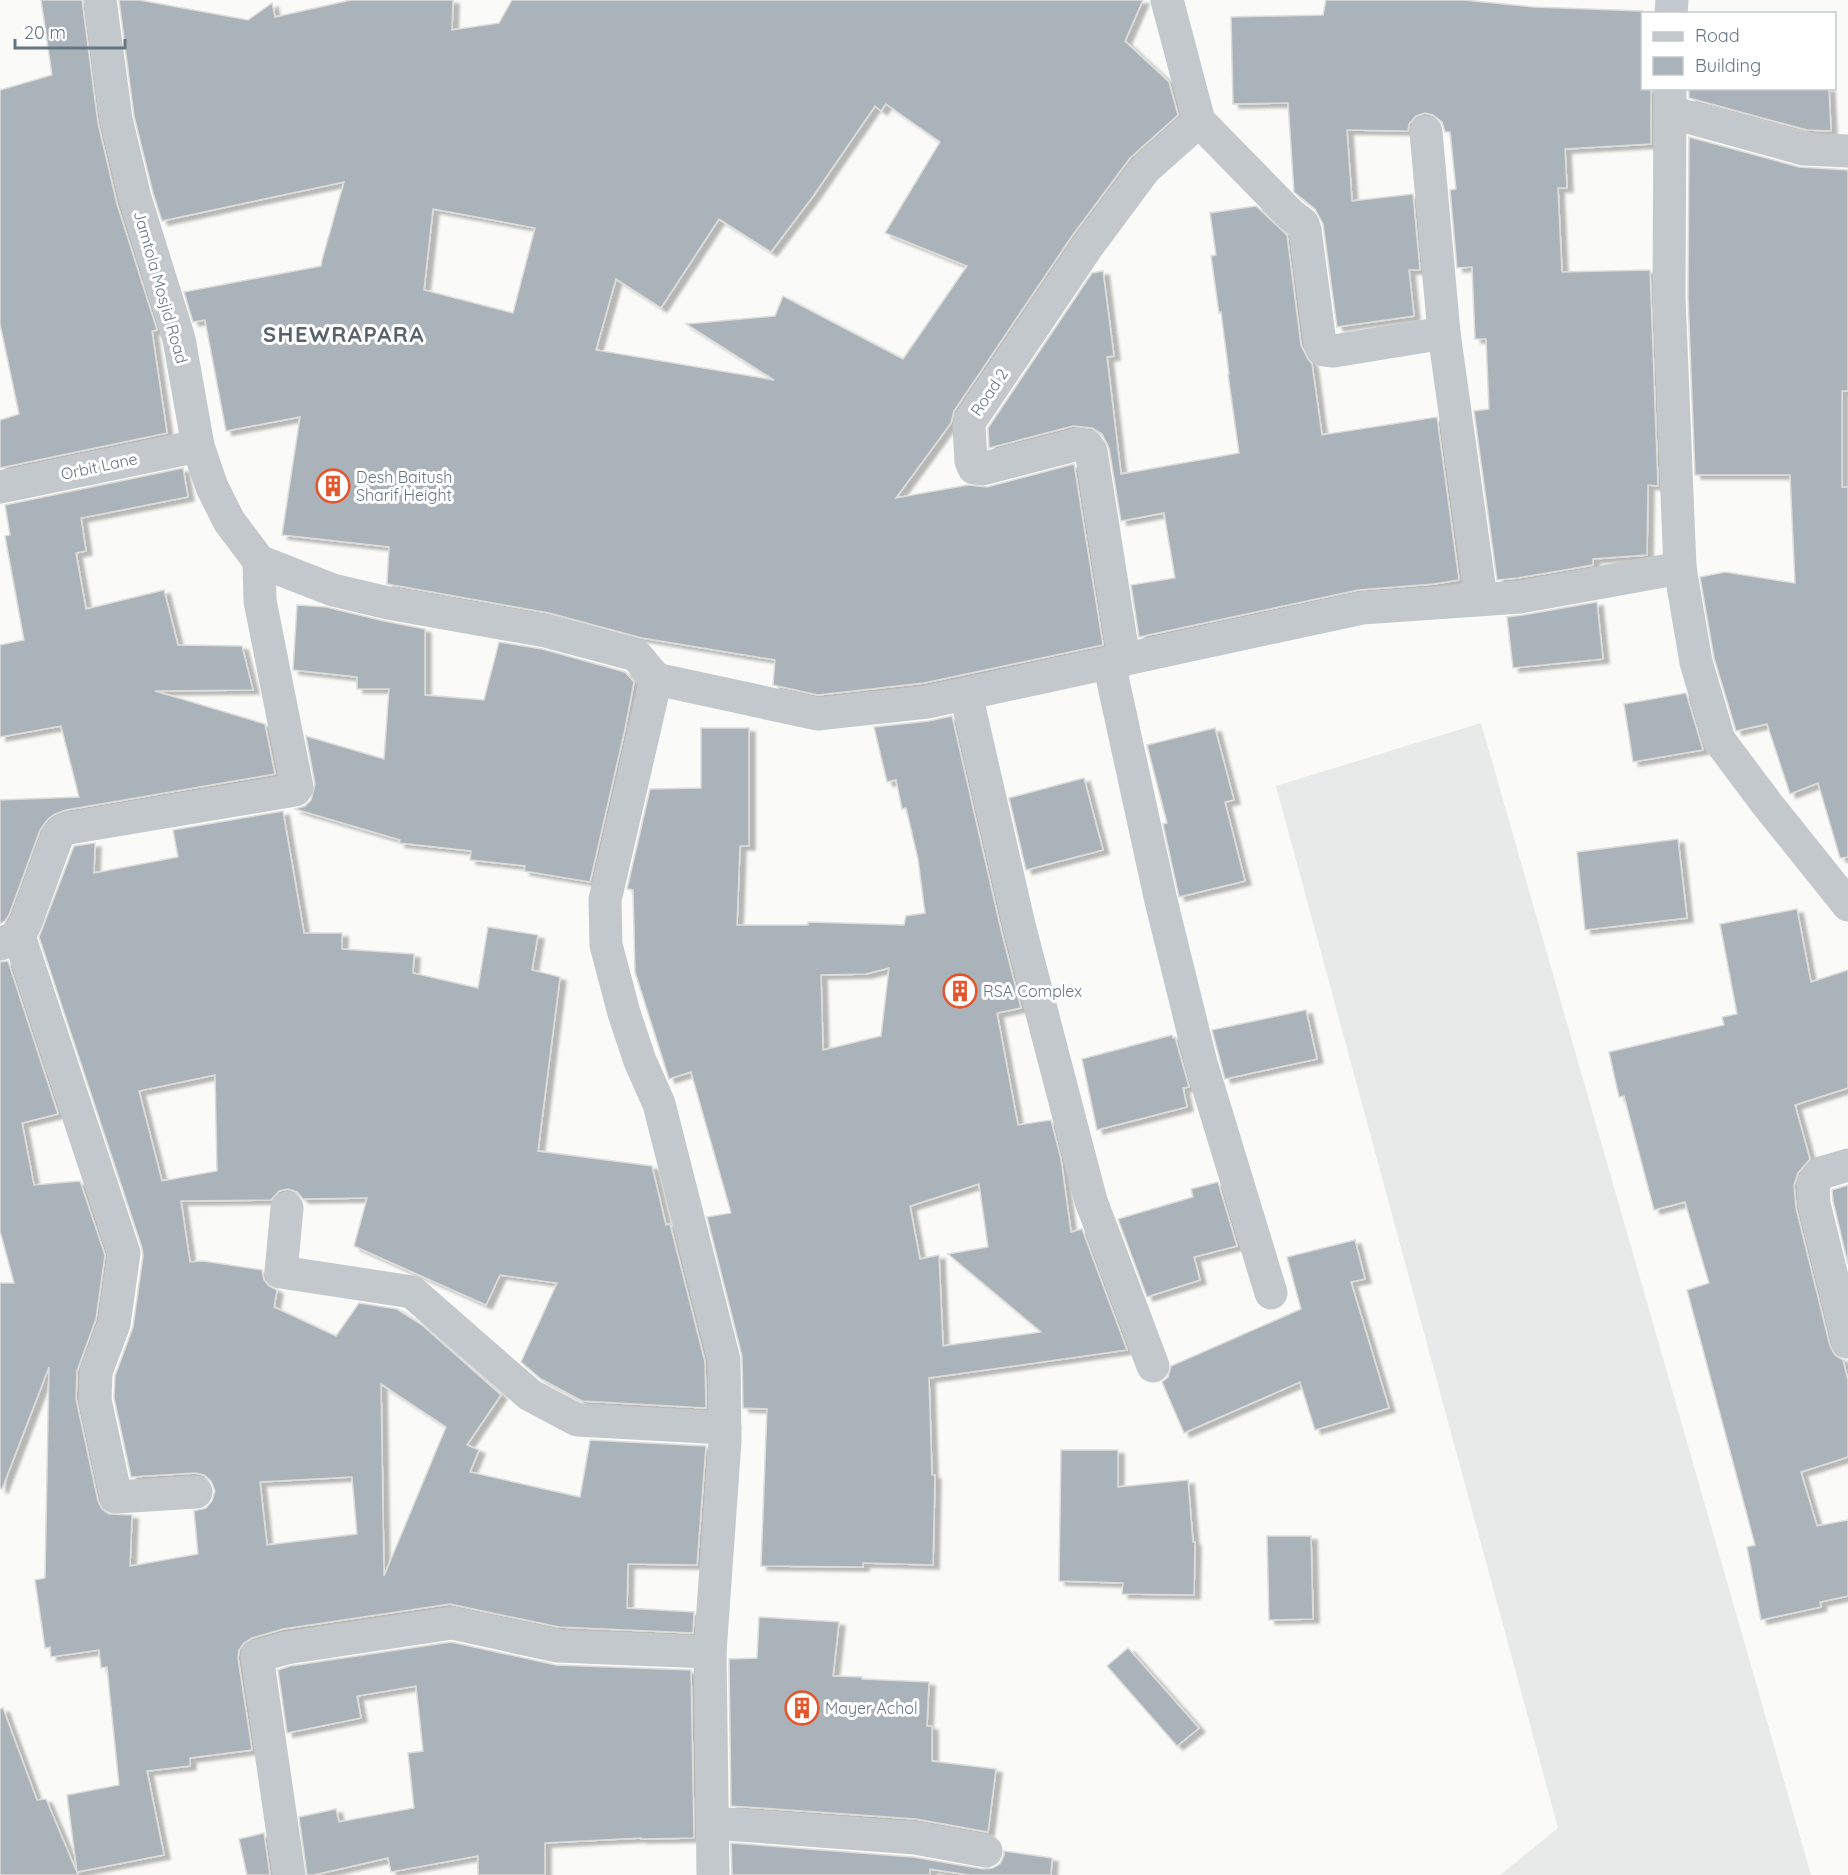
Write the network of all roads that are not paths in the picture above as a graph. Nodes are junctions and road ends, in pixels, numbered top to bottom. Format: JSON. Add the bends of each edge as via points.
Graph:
{"nodes":[{"id":1,"x":100,"y":0,"type":"edge"},
{"id":2,"x":1167,"y":0,"type":"edge"},
{"id":3,"x":1670,"y":100,"type":"edge"},
{"id":4,"x":1198,"y":121,"type":"junction"},
{"id":5,"x":1426,"y":132,"type":"dead end"},
{"id":6,"x":1848,"y":151,"type":"edge"},
{"id":7,"x":1444,"y":333,"type":"junction"},
{"id":8,"x":198,"y":446,"type":"junction"},
{"id":9,"x":0,"y":487,"type":"edge"},
{"id":10,"x":260,"y":561,"type":"junction"},
{"id":11,"x":1680,"y":568,"type":"junction"},
{"id":12,"x":1481,"y":599,"type":"junction"},
{"id":13,"x":1116,"y":661,"type":"junction"},
{"id":14,"x":656,"y":679,"type":"junction"},
{"id":15,"x":966,"y":694,"type":"junction"},
{"id":16,"x":1848,"y":905,"type":"edge"},
{"id":17,"x":10,"y":940,"type":"edge"},
{"id":18,"x":1848,"y":1165,"type":"edge"},
{"id":19,"x":287,"y":1209,"type":"dead end"},
{"id":20,"x":1272,"y":1293,"type":"dead end"},
{"id":21,"x":1848,"y":1342,"type":"edge"},
{"id":22,"x":1153,"y":1366,"type":"dead end"},
{"id":23,"x":725,"y":1428,"type":"junction"},
{"id":24,"x":196,"y":1492,"type":"dead end"},
{"id":25,"x":710,"y":1652,"type":"junction"},
{"id":26,"x":713,"y":1822,"type":"junction"},
{"id":27,"x":986,"y":1851,"type":"dead end"},
{"id":28,"x":289,"y":1875,"type":"edge"},
{"id":29,"x":713,"y":1875,"type":"edge"}],
"edges":[{"from":1,"to":8,"type":"street","name":"Jamtola Mosjid Road","via":[[116,119],[135,198],[179,339]]},
{"from":2,"to":4,"type":"street"},
{"from":3,"to":6,"type":"street","via":[[1804,149]]},
{"from":3,"to":11,"type":"street","via":[[1669,297]]},
{"from":4,"to":7,"type":"street","via":[[1303,224],[1324,350]]},
{"from":4,"to":13,"type":"street","name":"Road 2","via":[[1144,169],[1087,247],[969,426],[974,468],[1078,444],[1087,446]]},
{"from":5,"to":7,"type":"street"},
{"from":7,"to":12,"type":"street"},
{"from":8,"to":9,"type":"street","name":"Orbit Lane"},
{"from":8,"to":10,"type":"street","name":"Jamtola Mosjid Road","via":[[229,521]]},
{"from":10,"to":14,"type":"street","via":[[333,590],[546,631],[636,655]]},
{"from":10,"to":17,"type":"street","via":[[260,600],[297,788],[62,831],[26,922]]},
{"from":11,"to":12,"type":"street","via":[[1520,597]]},
{"from":11,"to":16,"type":"street","via":[[1696,662],[1719,740]]},
{"from":12,"to":13,"type":"street","via":[[1362,608]]},
{"from":13,"to":15,"type":"street"},
{"from":13,"to":20,"type":"street","via":[[1161,901],[1201,1063]]},
{"from":14,"to":15,"type":"street","via":[[817,714]]},
{"from":14,"to":23,"type":"street","via":[[605,900],[606,945],[627,1023],[659,1104],[724,1360]]},
{"from":15,"to":22,"type":"street","via":[[1019,925],[1091,1201]]},
{"from":17,"to":24,"type":"street","via":[[124,1253],[114,1324],[96,1372],[95,1400],[116,1497]]},
{"from":18,"to":21,"type":"street","via":[[1821,1173],[1813,1184],[1814,1204]]},
{"from":19,"to":23,"type":"street","via":[[281,1272],[412,1292],[530,1395],[577,1420]]},
{"from":23,"to":25,"type":"street"},
{"from":25,"to":26,"type":"street"},
{"from":25,"to":28,"type":"street","via":[[557,1646],[452,1623],[286,1648],[257,1656]]},
{"from":26,"to":27,"type":"street","via":[[915,1838]]},
{"from":26,"to":29,"type":"street"}]}
